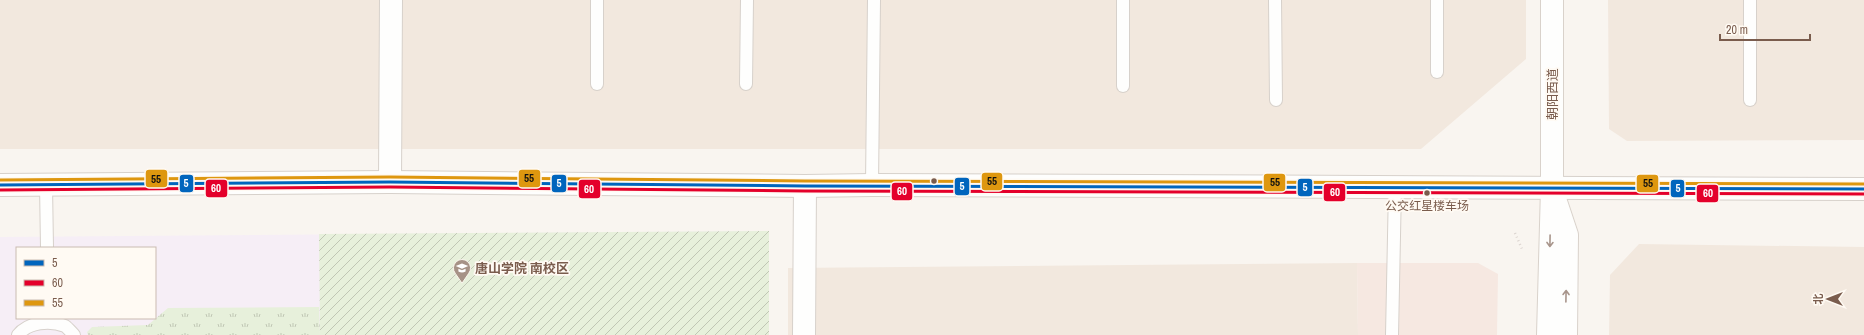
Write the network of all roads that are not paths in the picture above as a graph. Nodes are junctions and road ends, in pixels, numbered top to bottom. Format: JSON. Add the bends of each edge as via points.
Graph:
{"nodes":[{"id":1,"x":391,"y":0,"type":"edge"},
{"id":2,"x":597,"y":0,"type":"edge"},
{"id":3,"x":747,"y":0,"type":"edge"},
{"id":4,"x":874,"y":0,"type":"edge"},
{"id":5,"x":1123,"y":0,"type":"edge"},
{"id":6,"x":1275,"y":0,"type":"edge"},
{"id":7,"x":1437,"y":0,"type":"edge"},
{"id":8,"x":1552,"y":0,"type":"edge"},
{"id":9,"x":1750,"y":0,"type":"edge"},
{"id":10,"x":1437,"y":72,"type":"dead end"},
{"id":11,"x":597,"y":84,"type":"dead end"},
{"id":12,"x":746,"y":84,"type":"dead end"},
{"id":13,"x":1123,"y":86,"type":"dead end"},
{"id":14,"x":1276,"y":100,"type":"dead end"},
{"id":15,"x":1750,"y":100,"type":"dead end"},
{"id":16,"x":390,"y":182,"type":"junction"},
{"id":17,"x":0,"y":185,"type":"edge"},
{"id":18,"x":46,"y":185,"type":"junction"},
{"id":19,"x":872,"y":185,"type":"junction"},
{"id":20,"x":805,"y":186,"type":"junction"},
{"id":21,"x":1395,"y":187,"type":"junction"},
{"id":22,"x":1552,"y":188,"type":"junction"},
{"id":23,"x":1864,"y":189,"type":"edge"},
{"id":24,"x":47,"y":247,"type":"edge"},
{"id":25,"x":48,"y":321,"type":"edge"},
{"id":26,"x":18,"y":335,"type":"edge"},
{"id":27,"x":74,"y":335,"type":"edge"},
{"id":28,"x":804,"y":335,"type":"edge"},
{"id":29,"x":1392,"y":335,"type":"edge"},
{"id":30,"x":1548,"y":335,"type":"edge"},
{"id":31,"x":1566,"y":335,"type":"edge"}],
"edges":[{"from":1,"to":16,"type":"street"},
{"from":2,"to":11,"type":"lane"},
{"from":3,"to":12,"type":"lane"},
{"from":4,"to":19,"type":"lane"},
{"from":5,"to":13,"type":"lane"},
{"from":6,"to":14,"type":"lane"},
{"from":7,"to":10,"type":"lane"},
{"from":8,"to":22,"type":"street","name":"朝阳西道"},
{"from":9,"to":15,"type":"lane"},
{"from":16,"to":18,"type":"street"},
{"from":16,"to":20,"type":"street"},
{"from":17,"to":18,"type":"street"},
{"from":18,"to":24,"type":"lane"},
{"from":19,"to":20,"type":"street"},
{"from":19,"to":21,"type":"street"},
{"from":20,"to":28,"type":"street"},
{"from":21,"to":22,"type":"street"},
{"from":21,"to":29,"type":"lane"},
{"from":22,"to":23,"type":"street"},
{"from":22,"to":30,"type":"street","name":"朝阳西道","one_way":true},
{"from":31,"to":22,"type":"street","name":"朝阳西道","one_way":true,"via":[[1567,235]]},
{"from":25,"to":26,"type":"lane","via":[[31,325]]},
{"from":25,"to":27,"type":"lane","via":[[66,327]]}]}
